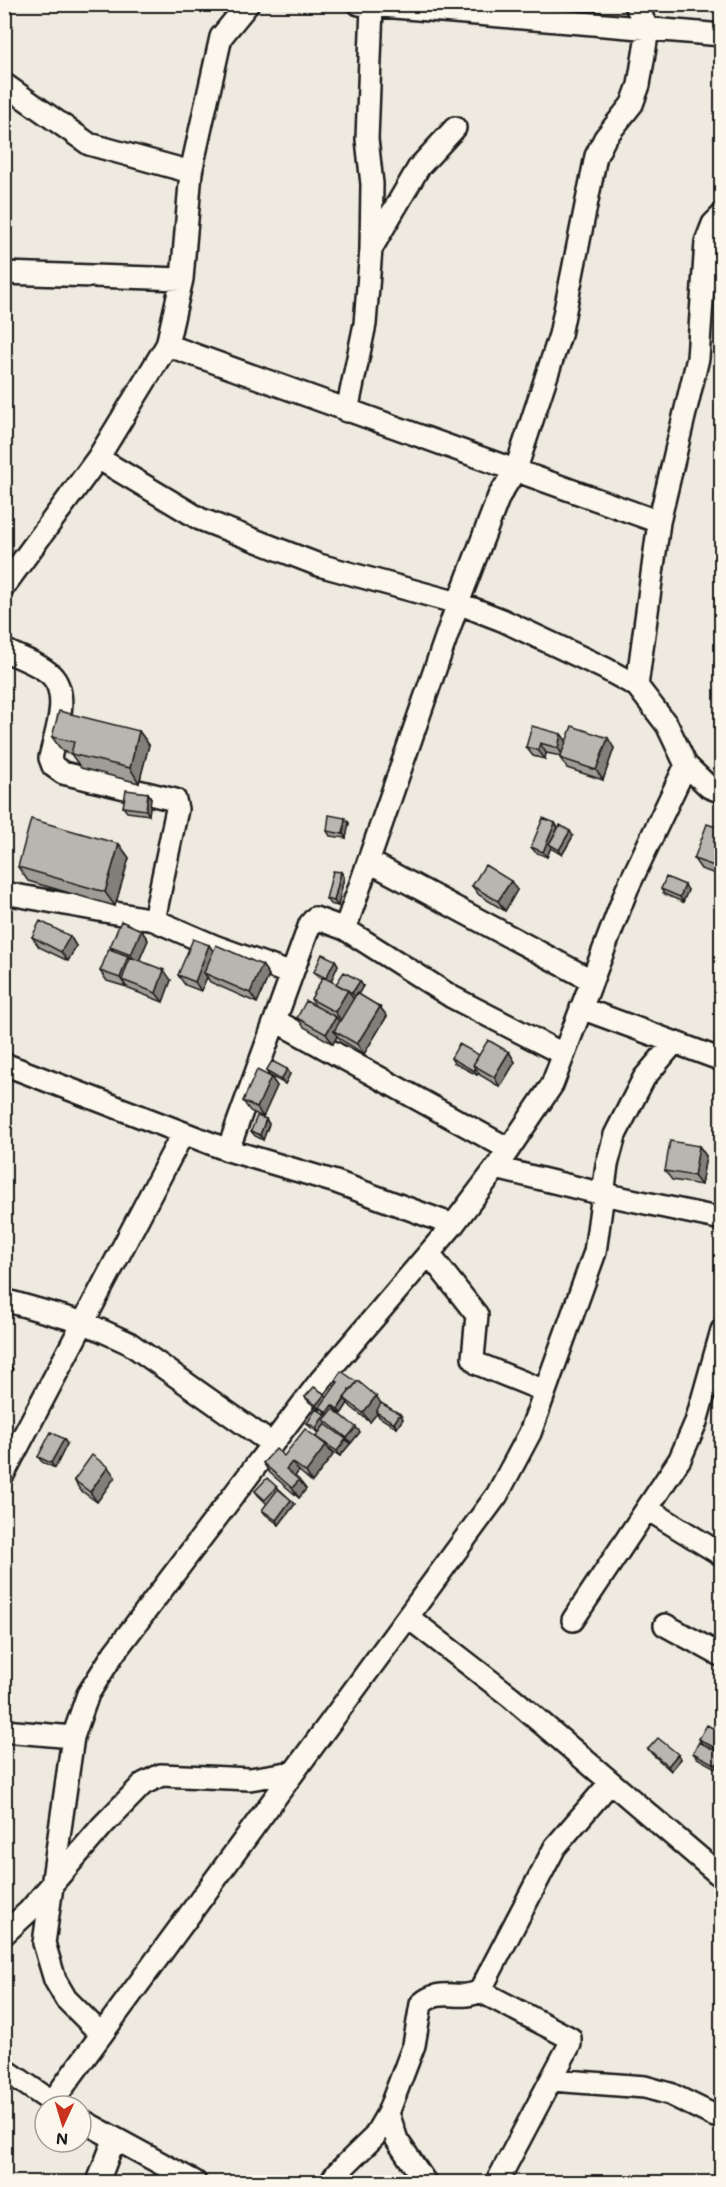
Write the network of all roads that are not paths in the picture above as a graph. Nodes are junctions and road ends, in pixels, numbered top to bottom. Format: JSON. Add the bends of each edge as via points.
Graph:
{"nodes":[{"id":1,"x":248,"y":4,"type":"edge"},
{"id":2,"x":635,"y":4,"type":"edge"},
{"id":3,"x":365,"y":5,"type":"edge"},
{"id":4,"x":648,"y":29,"type":"junction"},
{"id":5,"x":722,"y":35,"type":"edge"},
{"id":6,"x":4,"y":84,"type":"edge"},
{"id":7,"x":455,"y":128,"type":"dead end"},
{"id":8,"x":191,"y":172,"type":"junction"},
{"id":9,"x":722,"y":215,"type":"edge"},
{"id":10,"x":371,"y":249,"type":"junction"},
{"id":11,"x":4,"y":273,"type":"edge"},
{"id":12,"x":182,"y":279,"type":"junction"},
{"id":13,"x":167,"y":345,"type":"junction"},
{"id":14,"x":348,"y":411,"type":"junction"},
{"id":15,"x":98,"y":458,"type":"junction"},
{"id":16,"x":516,"y":469,"type":"junction"},
{"id":17,"x":659,"y":522,"type":"junction"},
{"id":18,"x":4,"y":586,"type":"edge"},
{"id":19,"x":458,"y":603,"type":"junction"},
{"id":20,"x":4,"y":650,"type":"edge"},
{"id":21,"x":637,"y":686,"type":"junction"},
{"id":22,"x":686,"y":765,"type":"junction"},
{"id":23,"x":722,"y":792,"type":"edge"},
{"id":24,"x":370,"y":862,"type":"junction"},
{"id":25,"x":4,"y":893,"type":"edge"},
{"id":26,"x":154,"y":920,"type":"junction"},
{"id":27,"x":345,"y":929,"type":"junction"},
{"id":28,"x":292,"y":974,"type":"junction"},
{"id":29,"x":591,"y":980,"type":"junction"},
{"id":30,"x":580,"y":1008,"type":"junction"},
{"id":31,"x":276,"y":1021,"type":"junction"},
{"id":32,"x":673,"y":1044,"type":"junction"},
{"id":33,"x":563,"y":1054,"type":"junction"},
{"id":34,"x":722,"y":1060,"type":"edge"},
{"id":35,"x":4,"y":1064,"type":"edge"},
{"id":36,"x":183,"y":1133,"type":"junction"},
{"id":37,"x":507,"y":1148,"type":"junction"},
{"id":38,"x":228,"y":1150,"type":"junction"},
{"id":39,"x":496,"y":1167,"type":"junction"},
{"id":40,"x":603,"y":1194,"type":"junction"},
{"id":41,"x":722,"y":1219,"type":"edge"},
{"id":42,"x":453,"y":1226,"type":"junction"},
{"id":43,"x":429,"y":1254,"type":"junction"},
{"id":44,"x":4,"y":1300,"type":"edge"},
{"id":45,"x":85,"y":1323,"type":"junction"},
{"id":46,"x":722,"y":1330,"type":"edge"},
{"id":47,"x":545,"y":1391,"type":"junction"},
{"id":48,"x":272,"y":1444,"type":"junction"},
{"id":49,"x":4,"y":1473,"type":"edge"},
{"id":50,"x":649,"y":1510,"type":"junction"},
{"id":51,"x":722,"y":1555,"type":"edge"},
{"id":52,"x":409,"y":1618,"type":"junction"},
{"id":53,"x":573,"y":1620,"type":"dead end"},
{"id":54,"x":665,"y":1625,"type":"dead end"},
{"id":55,"x":722,"y":1656,"type":"edge"},
{"id":56,"x":4,"y":1731,"type":"edge"},
{"id":57,"x":73,"y":1737,"type":"junction"},
{"id":58,"x":293,"y":1772,"type":"junction"},
{"id":59,"x":250,"y":1779,"type":"junction"},
{"id":60,"x":610,"y":1783,"type":"junction"},
{"id":61,"x":262,"y":1815,"type":"junction"},
{"id":62,"x":722,"y":1877,"type":"edge"},
{"id":63,"x":52,"y":1882,"type":"junction"},
{"id":64,"x":4,"y":1934,"type":"edge"},
{"id":65,"x":480,"y":1991,"type":"junction"},
{"id":66,"x":101,"y":2034,"type":"junction"},
{"id":67,"x":4,"y":2069,"type":"edge"},
{"id":68,"x":552,"y":2080,"type":"junction"},
{"id":69,"x":40,"y":2094,"type":"edge"},
{"id":70,"x":62,"y":2094,"type":"edge"},
{"id":71,"x":388,"y":2113,"type":"junction"},
{"id":72,"x":722,"y":2116,"type":"edge"},
{"id":73,"x":93,"y":2127,"type":"edge"},
{"id":74,"x":114,"y":2140,"type":"junction"},
{"id":75,"x":99,"y":2182,"type":"edge"},
{"id":76,"x":195,"y":2182,"type":"edge"},
{"id":77,"x":331,"y":2182,"type":"edge"},
{"id":78,"x":425,"y":2182,"type":"edge"},
{"id":79,"x":497,"y":2182,"type":"edge"}],
"edges":[{"from":1,"to":8,"type":"street","via":[[222,37]]},
{"from":2,"to":4,"type":"street"},
{"from":3,"to":4,"type":"street"},
{"from":3,"to":10,"type":"street"},
{"from":4,"to":5,"type":"street"},
{"from":4,"to":16,"type":"street","via":[[632,104],[596,156],[560,335]]},
{"from":6,"to":8,"type":"street","via":[[89,144]]},
{"from":7,"to":10,"type":"street","via":[[419,167]]},
{"from":8,"to":12,"type":"street"},
{"from":9,"to":17,"type":"street","via":[[706,242],[698,358]]},
{"from":10,"to":14,"type":"street","via":[[365,324]]},
{"from":11,"to":12,"type":"street"},
{"from":12,"to":13,"type":"street"},
{"from":13,"to":14,"type":"street"},
{"from":13,"to":15,"type":"street"},
{"from":14,"to":16,"type":"street"},
{"from":15,"to":18,"type":"street"},
{"from":15,"to":19,"type":"street","via":[[200,519],[319,565]]},
{"from":16,"to":17,"type":"street"},
{"from":16,"to":19,"type":"street","via":[[499,496]]},
{"from":17,"to":21,"type":"street"},
{"from":19,"to":21,"type":"street","via":[[502,620]]},
{"from":19,"to":24,"type":"street"},
{"from":20,"to":26,"type":"street","via":[[51,675],[57,685],[61,705],[50,758],[53,766],[63,773],[175,800],[177,809]]},
{"from":21,"to":22,"type":"street","via":[[667,725]]},
{"from":22,"to":23,"type":"street","via":[[709,787]]},
{"from":22,"to":29,"type":"street","via":[[627,889]]},
{"from":24,"to":27,"type":"street"},
{"from":24,"to":29,"type":"street"},
{"from":25,"to":26,"type":"street"},
{"from":26,"to":28,"type":"street"},
{"from":27,"to":28,"type":"street","via":[[312,919]]},
{"from":27,"to":33,"type":"street","via":[[452,997]]},
{"from":28,"to":31,"type":"street"},
{"from":29,"to":30,"type":"street"},
{"from":30,"to":32,"type":"street"},
{"from":30,"to":33,"type":"street"},
{"from":31,"to":37,"type":"street"},
{"from":31,"to":38,"type":"street"},
{"from":32,"to":34,"type":"street"},
{"from":32,"to":40,"type":"street","via":[[644,1078],[615,1135]]},
{"from":33,"to":37,"type":"street","via":[[552,1085]]},
{"from":35,"to":36,"type":"street"},
{"from":36,"to":38,"type":"street"},
{"from":36,"to":45,"type":"street"},
{"from":37,"to":39,"type":"street"},
{"from":38,"to":42,"type":"street","via":[[336,1182]]},
{"from":39,"to":40,"type":"street"},
{"from":39,"to":42,"type":"street"},
{"from":40,"to":41,"type":"street"},
{"from":40,"to":47,"type":"street","via":[[595,1252]]},
{"from":42,"to":43,"type":"street"},
{"from":43,"to":47,"type":"street","via":[[477,1315],[473,1358],[478,1364]]},
{"from":43,"to":48,"type":"street","via":[[320,1381]]},
{"from":44,"to":45,"type":"street"},
{"from":45,"to":48,"type":"street","via":[[129,1343]]},
{"from":45,"to":49,"type":"street"},
{"from":46,"to":50,"type":"street","via":[[696,1422],[680,1459]]},
{"from":47,"to":52,"type":"street","via":[[530,1433],[497,1495]]},
{"from":48,"to":57,"type":"street","via":[[114,1653],[88,1694]]},
{"from":50,"to":51,"type":"street"},
{"from":50,"to":53,"type":"street"},
{"from":52,"to":58,"type":"street"},
{"from":52,"to":60,"type":"street","via":[[511,1697]]},
{"from":54,"to":55,"type":"street"},
{"from":56,"to":57,"type":"street"},
{"from":57,"to":63,"type":"street"},
{"from":58,"to":59,"type":"street"},
{"from":58,"to":61,"type":"street"},
{"from":59,"to":61,"type":"street"},
{"from":59,"to":63,"type":"street","via":[[161,1775],[143,1785]]},
{"from":60,"to":62,"type":"street"},
{"from":60,"to":65,"type":"street","via":[[555,1848]]},
{"from":61,"to":66,"type":"street"},
{"from":63,"to":64,"type":"street"},
{"from":63,"to":66,"type":"street","via":[[44,1943],[55,1980],[66,1999]]},
{"from":65,"to":68,"type":"street","via":[[570,2038]]},
{"from":65,"to":71,"type":"street","via":[[473,1995],[437,1994],[421,2004],[414,2045]]},
{"from":66,"to":70,"type":"street"},
{"from":67,"to":69,"type":"street"},
{"from":68,"to":72,"type":"street","via":[[645,2087]]},
{"from":68,"to":79,"type":"street"},
{"from":71,"to":77,"type":"street","via":[[374,2137]]},
{"from":71,"to":78,"type":"street","via":[[397,2140]]},
{"from":73,"to":74,"type":"street"},
{"from":74,"to":75,"type":"street"},
{"from":74,"to":76,"type":"street"}]}
